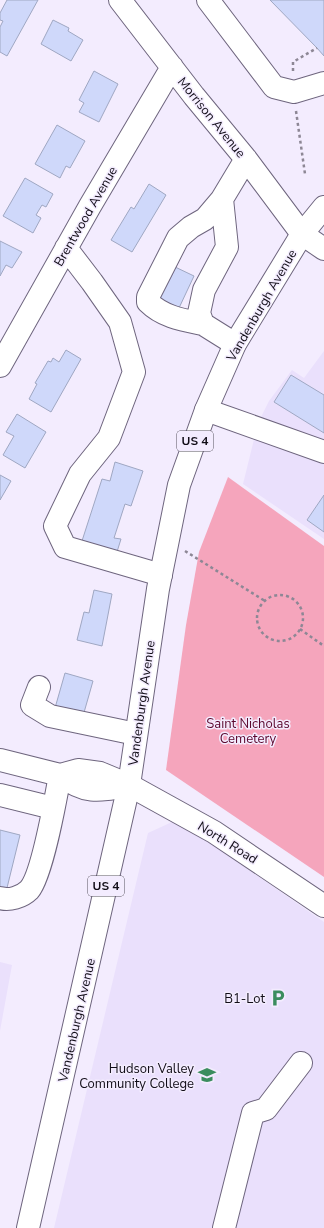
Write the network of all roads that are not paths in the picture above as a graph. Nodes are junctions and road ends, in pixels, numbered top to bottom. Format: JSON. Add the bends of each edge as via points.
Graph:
{"nodes":[{"id":1,"x":120,"y":0,"type":"edge"},
{"id":2,"x":208,"y":0,"type":"edge"},
{"id":3,"x":172,"y":67,"type":"junction"},
{"id":4,"x":324,"y":83,"type":"edge"},
{"id":5,"x":246,"y":159,"type":"junction"},
{"id":6,"x":222,"y":199,"type":"junction"},
{"id":7,"x":324,"y":207,"type":"edge"},
{"id":8,"x":302,"y":234,"type":"junction"},
{"id":9,"x":66,"y":248,"type":"junction"},
{"id":10,"x":324,"y":249,"type":"edge"},
{"id":11,"x":203,"y":324,"type":"junction"},
{"id":12,"x":235,"y":344,"type":"junction"},
{"id":13,"x":0,"y":366,"type":"edge"},
{"id":14,"x":206,"y":410,"type":"junction"},
{"id":15,"x":324,"y":452,"type":"edge"},
{"id":16,"x":161,"y":575,"type":"junction"},
{"id":17,"x":38,"y":687,"type":"dead end"},
{"id":18,"x":136,"y":734,"type":"junction"},
{"id":19,"x":0,"y":760,"type":"edge"},
{"id":20,"x":60,"y":775,"type":"junction"},
{"id":21,"x":129,"y":785,"type":"junction"},
{"id":22,"x":0,"y":795,"type":"edge"},
{"id":23,"x":53,"y":808,"type":"junction"},
{"id":24,"x":0,"y":898,"type":"edge"},
{"id":25,"x":324,"y":906,"type":"edge"},
{"id":26,"x":301,"y":1063,"type":"dead end"},
{"id":27,"x":28,"y":1228,"type":"edge"},
{"id":28,"x":224,"y":1228,"type":"edge"}],
"edges":[{"from":1,"to":3,"type":"main road","name":"Morrison Avenue"},
{"from":2,"to":4,"type":"main road","via":[[274,87],[294,92]]},
{"from":3,"to":5,"type":"main road","name":"Morrison Avenue"},
{"from":3,"to":9,"type":"main road","name":"Brentwood Avenue"},
{"from":5,"to":6,"type":"main road"},
{"from":5,"to":8,"type":"main road","name":"Morrison Avenue"},
{"from":6,"to":11,"type":"main road","via":[[226,247],[201,298],[199,313]]},
{"from":6,"to":11,"type":"main road","via":[[205,219],[178,238],[148,297],[148,302],[158,311]]},
{"from":7,"to":8,"type":"main road","name":"Vandenburgh Avenue","number":"US 4"},
{"from":8,"to":10,"type":"main road","name":"Morrison Avenue"},
{"from":8,"to":12,"type":"main road","name":"Vandenburgh Avenue","number":"US 4"},
{"from":9,"to":13,"type":"main road","name":"Brentwood Avenue"},
{"from":9,"to":16,"type":"main road","via":[[120,322],[134,372],[109,438],[80,474],[55,526],[65,547]]},
{"from":11,"to":12,"type":"main road"},
{"from":12,"to":14,"type":"main road","name":"Vandenburgh Avenue","number":"US 4"},
{"from":14,"to":15,"type":"main road"},
{"from":14,"to":16,"type":"main road","name":"Vandenburgh Avenue","number":"US 4","via":[[179,485]]},
{"from":16,"to":18,"type":"main road","name":"Vandenburgh Avenue","number":"US 4"},
{"from":17,"to":18,"type":"main road","via":[[32,705],[50,716]]},
{"from":18,"to":21,"type":"main road","name":"Vandenburgh Avenue","number":"US 4"},
{"from":19,"to":20,"type":"main road"},
{"from":20,"to":21,"type":"main road","via":[[73,785],[98,791]]},
{"from":20,"to":23,"type":"main road"},
{"from":21,"to":25,"type":"main road","name":"North Road","via":[[214,832]]},
{"from":21,"to":27,"type":"main road","name":"Vandenburgh Avenue","number":"US 4"},
{"from":22,"to":23,"type":"main road"},
{"from":23,"to":24,"type":"main road","via":[[38,870],[28,891],[16,897]]},
{"from":26,"to":28,"type":"main road","via":[[266,1109],[254,1113]]}]}
